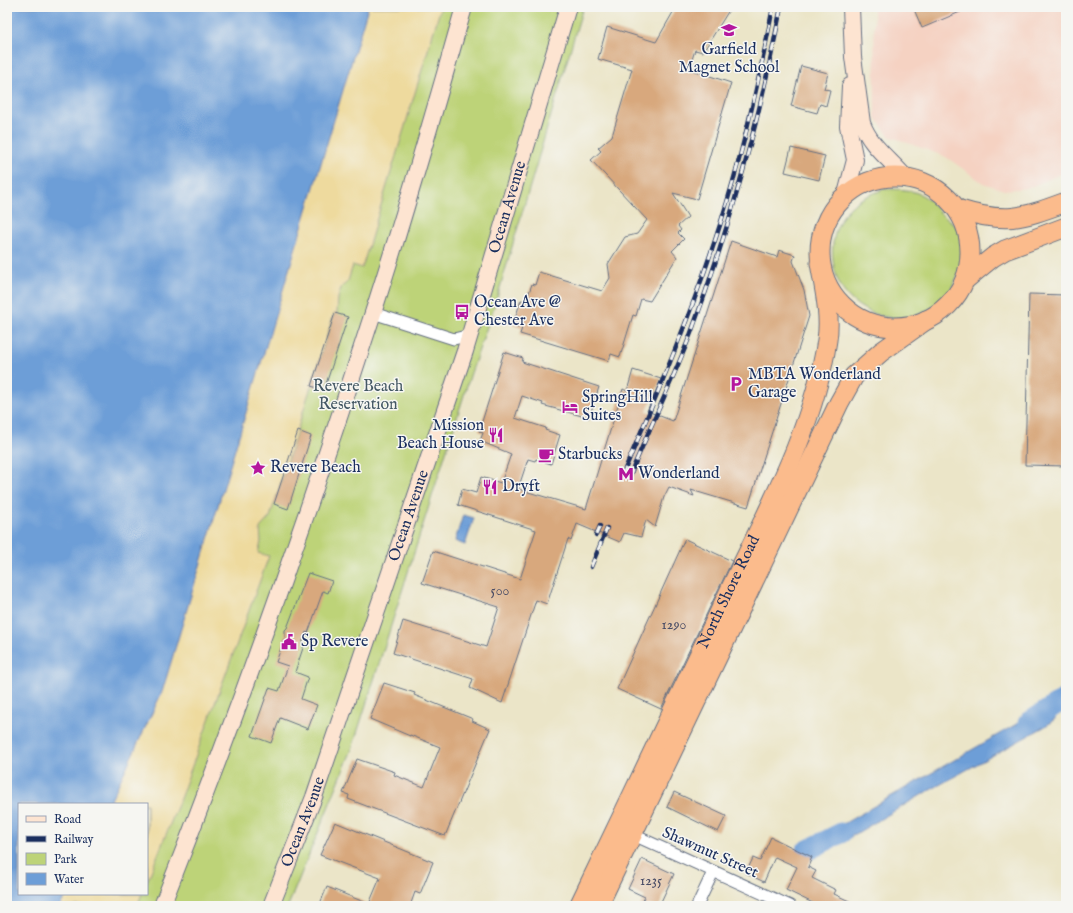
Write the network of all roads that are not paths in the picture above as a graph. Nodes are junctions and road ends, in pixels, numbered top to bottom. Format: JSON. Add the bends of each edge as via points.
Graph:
{"nodes":[{"id":1,"x":464,"y":7,"type":"edge"},
{"id":2,"x":568,"y":7,"type":"edge"},
{"id":3,"x":852,"y":7,"type":"edge"},
{"id":4,"x":853,"y":57,"type":"junction"},
{"id":5,"x":905,"y":177,"type":"junction"},
{"id":6,"x":846,"y":194,"type":"junction"},
{"id":7,"x":1066,"y":202,"type":"edge"},
{"id":8,"x":957,"y":209,"type":"junction"},
{"id":9,"x":1066,"y":226,"type":"edge"},
{"id":10,"x":820,"y":263,"type":"junction"},
{"id":11,"x":965,"y":280,"type":"junction"},
{"id":12,"x":373,"y":313,"type":"junction"},
{"id":13,"x":926,"y":320,"type":"junction"},
{"id":14,"x":470,"y":335,"type":"junction"},
{"id":15,"x":624,"y":831,"type":"junction"},
{"id":16,"x":713,"y":872,"type":"junction"},
{"id":17,"x":162,"y":906,"type":"edge"},
{"id":18,"x":271,"y":906,"type":"edge"},
{"id":19,"x":579,"y":906,"type":"edge"},
{"id":20,"x":598,"y":906,"type":"edge"},
{"id":21,"x":697,"y":906,"type":"edge"},
{"id":22,"x":790,"y":906,"type":"edge"}],
"edges":[{"from":1,"to":12,"type":"main road"},
{"from":2,"to":14,"type":"main road","name":"Ocean Avenue"},
{"from":3,"to":4,"type":"main road"},
{"from":4,"to":5,"type":"main road","via":[[865,132],[878,150]]},
{"from":4,"to":6,"type":"main road","via":[[848,126],[855,160]]},
{"from":5,"to":6,"type":"highway","via":[[884,177]]},
{"from":5,"to":8,"type":"highway","via":[[925,183],[943,194]]},
{"from":6,"to":10,"type":"highway","via":[[836,205],[824,226]]},
{"from":7,"to":8,"type":"highway","via":[[1028,216],[1010,219],[982,217]]},
{"from":8,"to":11,"type":"highway","via":[[969,236],[969,266]]},
{"from":9,"to":11,"type":"highway","via":[[1005,250]]},
{"from":10,"to":13,"type":"highway","via":[[826,282],[836,299],[850,312],[868,322],[887,327]]},
{"from":10,"to":15,"type":"highway","name":"North Shore Road","via":[[828,338],[807,420]]},
{"from":11,"to":13,"type":"highway","name":"North Shore Road","via":[[949,304]]},
{"from":12,"to":14,"type":"street","via":[[454,339]]},
{"from":12,"to":17,"type":"main road","via":[[301,529],[235,714]]},
{"from":13,"to":15,"type":"highway","name":"North Shore Road","via":[[881,352],[854,376],[838,403]]},
{"from":14,"to":18,"type":"main road","name":"Ocean Avenue","via":[[314,797]]},
{"from":15,"to":16,"type":"street","name":"Shawmut Street"},
{"from":15,"to":19,"type":"highway","name":"North Shore Road"},
{"from":15,"to":20,"type":"highway","name":"North Shore Road"},
{"from":16,"to":21,"type":"street"},
{"from":16,"to":22,"type":"street","name":"Shawmut Street"}]}
